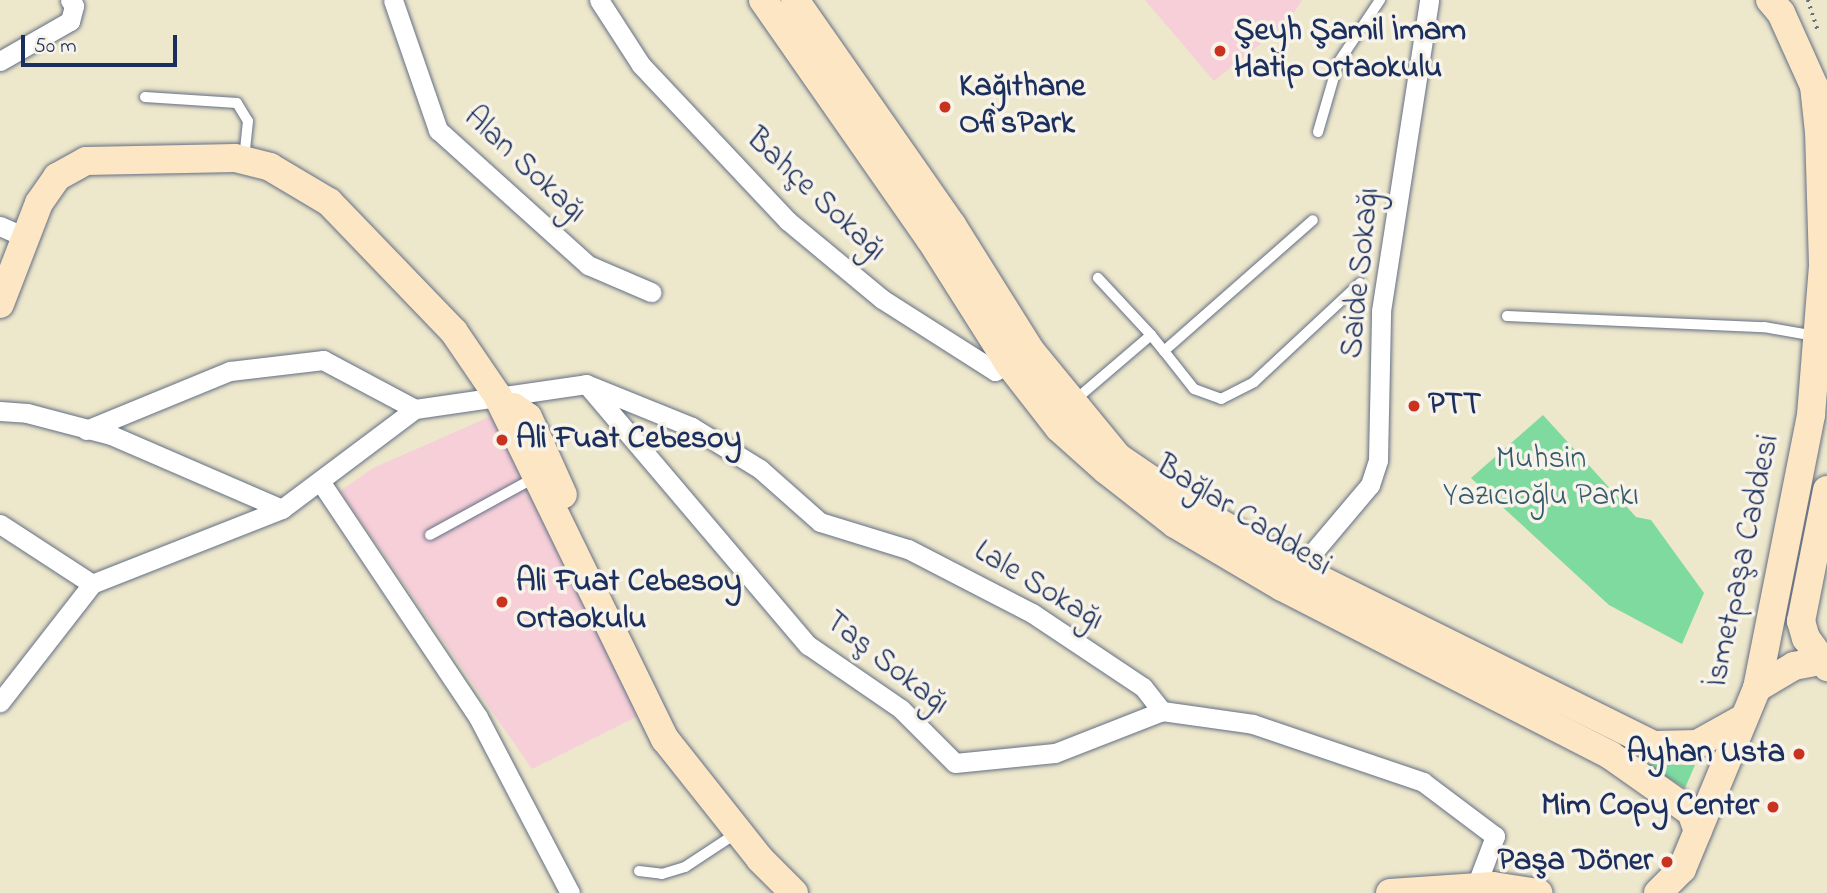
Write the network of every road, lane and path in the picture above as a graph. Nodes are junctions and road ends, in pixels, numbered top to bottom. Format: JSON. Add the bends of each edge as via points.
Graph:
{"nodes":[{"id":1,"x":70,"y":0,"type":"edge"},
{"id":2,"x":393,"y":0,"type":"edge"},
{"id":3,"x":599,"y":0,"type":"edge"},
{"id":4,"x":763,"y":0,"type":"edge"},
{"id":5,"x":795,"y":0,"type":"edge"},
{"id":6,"x":1380,"y":0,"type":"edge"},
{"id":7,"x":1429,"y":0,"type":"edge"},
{"id":8,"x":1770,"y":0,"type":"edge"},
{"id":9,"x":1793,"y":0,"type":"edge"},
{"id":10,"x":0,"y":61,"type":"edge"},
{"id":11,"x":145,"y":97,"type":"dead end"},
{"id":12,"x":1827,"y":97,"type":"edge"},
{"id":13,"x":1318,"y":131,"type":"dead end"},
{"id":14,"x":244,"y":160,"type":"junction"},
{"id":15,"x":1313,"y":220,"type":"dead end"},
{"id":16,"x":1825,"y":221,"type":"edge"},
{"id":17,"x":12,"y":232,"type":"edge"},
{"id":18,"x":1098,"y":278,"type":"dead end"},
{"id":19,"x":1360,"y":284,"type":"dead end"},
{"id":20,"x":650,"y":292,"type":"dead end"},
{"id":21,"x":0,"y":304,"type":"edge"},
{"id":22,"x":1507,"y":317,"type":"dead end"},
{"id":23,"x":1151,"y":335,"type":"junction"},
{"id":24,"x":1819,"y":337,"type":"junction"},
{"id":25,"x":1164,"y":351,"type":"junction"},
{"id":26,"x":1020,"y":357,"type":"junction"},
{"id":27,"x":586,"y":384,"type":"junction"},
{"id":28,"x":497,"y":395,"type":"junction"},
{"id":29,"x":1073,"y":402,"type":"junction"},
{"id":30,"x":415,"y":408,"type":"junction"},
{"id":31,"x":0,"y":411,"type":"edge"},
{"id":32,"x":86,"y":430,"type":"junction"},
{"id":33,"x":544,"y":473,"type":"junction"},
{"id":34,"x":320,"y":481,"type":"junction"},
{"id":35,"x":1827,"y":489,"type":"edge"},
{"id":36,"x":282,"y":509,"type":"junction"},
{"id":37,"x":0,"y":524,"type":"edge"},
{"id":38,"x":430,"y":535,"type":"dead end"},
{"id":39,"x":1299,"y":569,"type":"junction"},
{"id":40,"x":92,"y":584,"type":"junction"},
{"id":41,"x":1823,"y":664,"type":"edge"},
{"id":42,"x":1757,"y":688,"type":"junction"},
{"id":43,"x":0,"y":702,"type":"edge"},
{"id":44,"x":1162,"y":711,"type":"junction"},
{"id":45,"x":1744,"y":719,"type":"junction"},
{"id":46,"x":1698,"y":831,"type":"junction"},
{"id":47,"x":738,"y":832,"type":"junction"},
{"id":48,"x":639,"y":871,"type":"dead end"},
{"id":49,"x":1476,"y":886,"type":"junction"},
{"id":50,"x":570,"y":893,"type":"edge"},
{"id":51,"x":794,"y":893,"type":"edge"},
{"id":52,"x":815,"y":893,"type":"edge"},
{"id":53,"x":1390,"y":893,"type":"edge"},
{"id":54,"x":1538,"y":893,"type":"edge"},
{"id":55,"x":1658,"y":893,"type":"edge"}],
"edges":[{"from":1,"to":10,"type":"street","via":[[74,6],[70,21]]},
{"from":2,"to":20,"type":"street","name":"Alan Sokağı","via":[[438,130],[588,265]]},
{"from":3,"to":26,"type":"street","name":"Bahçe Sokağı","via":[[641,65],[788,221],[882,299],[995,371]]},
{"from":4,"to":26,"type":"main road","name":"Bağlar Caddesi","via":[[930,239]]},
{"from":5,"to":26,"type":"main road","name":"Bağlar Caddesi","via":[[952,225]]},
{"from":6,"to":13,"type":"lane","via":[[1338,63]]},
{"from":7,"to":39,"type":"street","name":"Saide Sokağı","via":[[1381,311],[1378,460],[1370,485]]},
{"from":8,"to":16,"type":"main road","name":"İsmetpaşa Caddesi","via":[[1781,13],[1814,86]]},
{"from":9,"to":12,"type":"main road"},
{"from":11,"to":14,"type":"lane","via":[[237,103],[248,121]]},
{"from":14,"to":17,"type":"main road","via":[[86,161],[57,177]]},
{"from":14,"to":28,"type":"main road","via":[[281,173],[330,202],[454,332]]},
{"from":15,"to":25,"type":"lane"},
{"from":16,"to":24,"type":"main road","name":"İsmetpaşa Caddesi"},
{"from":17,"to":21,"type":"main road"},
{"from":18,"to":23,"type":"lane"},
{"from":19,"to":25,"type":"lane","via":[[1254,382],[1221,399],[1194,389]]},
{"from":22,"to":24,"type":"lane","via":[[1764,327]]},
{"from":23,"to":25,"type":"lane"},
{"from":23,"to":29,"type":"lane"},
{"from":24,"to":42,"type":"main road","name":"İsmetpaşa Caddesi","via":[[1798,492]]},
{"from":26,"to":29,"type":"main road","name":"Bağlar Caddesi"},
{"from":26,"to":46,"type":"main road","name":"Bağlar Caddesi","via":[[1059,428],[1175,524],[1282,587],[1611,755],[1691,811]]},
{"from":27,"to":28,"type":"street","name":"Lale Sokağı"},
{"from":27,"to":44,"type":"street","name":"Lale Sokağı","via":[[692,427],[760,469],[820,522],[908,549],[1032,613],[1143,687]]},
{"from":27,"to":44,"type":"street","name":"Taş Sokağı","via":[[808,645],[901,709],[955,763],[1055,753]]},
{"from":28,"to":30,"type":"street","name":"Lale Sokağı"},
{"from":28,"to":33,"type":"main road"},
{"from":29,"to":39,"type":"main road","name":"Bağlar Caddesi","via":[[1118,457],[1187,504]]},
{"from":30,"to":32,"type":"street","via":[[323,360],[230,372]]},
{"from":30,"to":34,"type":"street"},
{"from":31,"to":32,"type":"street","via":[[27,413]]},
{"from":32,"to":36,"type":"street","via":[[111,435]]},
{"from":33,"to":38,"type":"lane"},
{"from":33,"to":47,"type":"main road","via":[[665,738]]},
{"from":33,"to":52,"type":"main road","via":[[676,724],[756,830]]},
{"from":34,"to":36,"type":"street"},
{"from":34,"to":50,"type":"street","via":[[478,717]]},
{"from":35,"to":41,"type":"main road","via":[[1801,621]]},
{"from":36,"to":40,"type":"street"},
{"from":37,"to":40,"type":"street"},
{"from":39,"to":45,"type":"main road","name":"Bağlar Caddesi","via":[[1654,745],[1697,744]]},
{"from":40,"to":43,"type":"street"},
{"from":41,"to":42,"type":"main road","via":[[1794,666]]},
{"from":42,"to":45,"type":"main road","name":"İsmetpaşa Caddesi"},
{"from":44,"to":49,"type":"street","via":[[1253,724],[1423,782],[1494,835]]},
{"from":45,"to":46,"type":"main road","name":"İsmetpaşa Caddesi"},
{"from":46,"to":55,"type":"main road","name":"İsmetpaşa Caddesi","via":[[1682,869]]},
{"from":47,"to":48,"type":"lane","via":[[685,867],[662,874]]},
{"from":47,"to":51,"type":"main road"},
{"from":49,"to":53,"type":"main road"},
{"from":49,"to":54,"type":"main road"}]}
